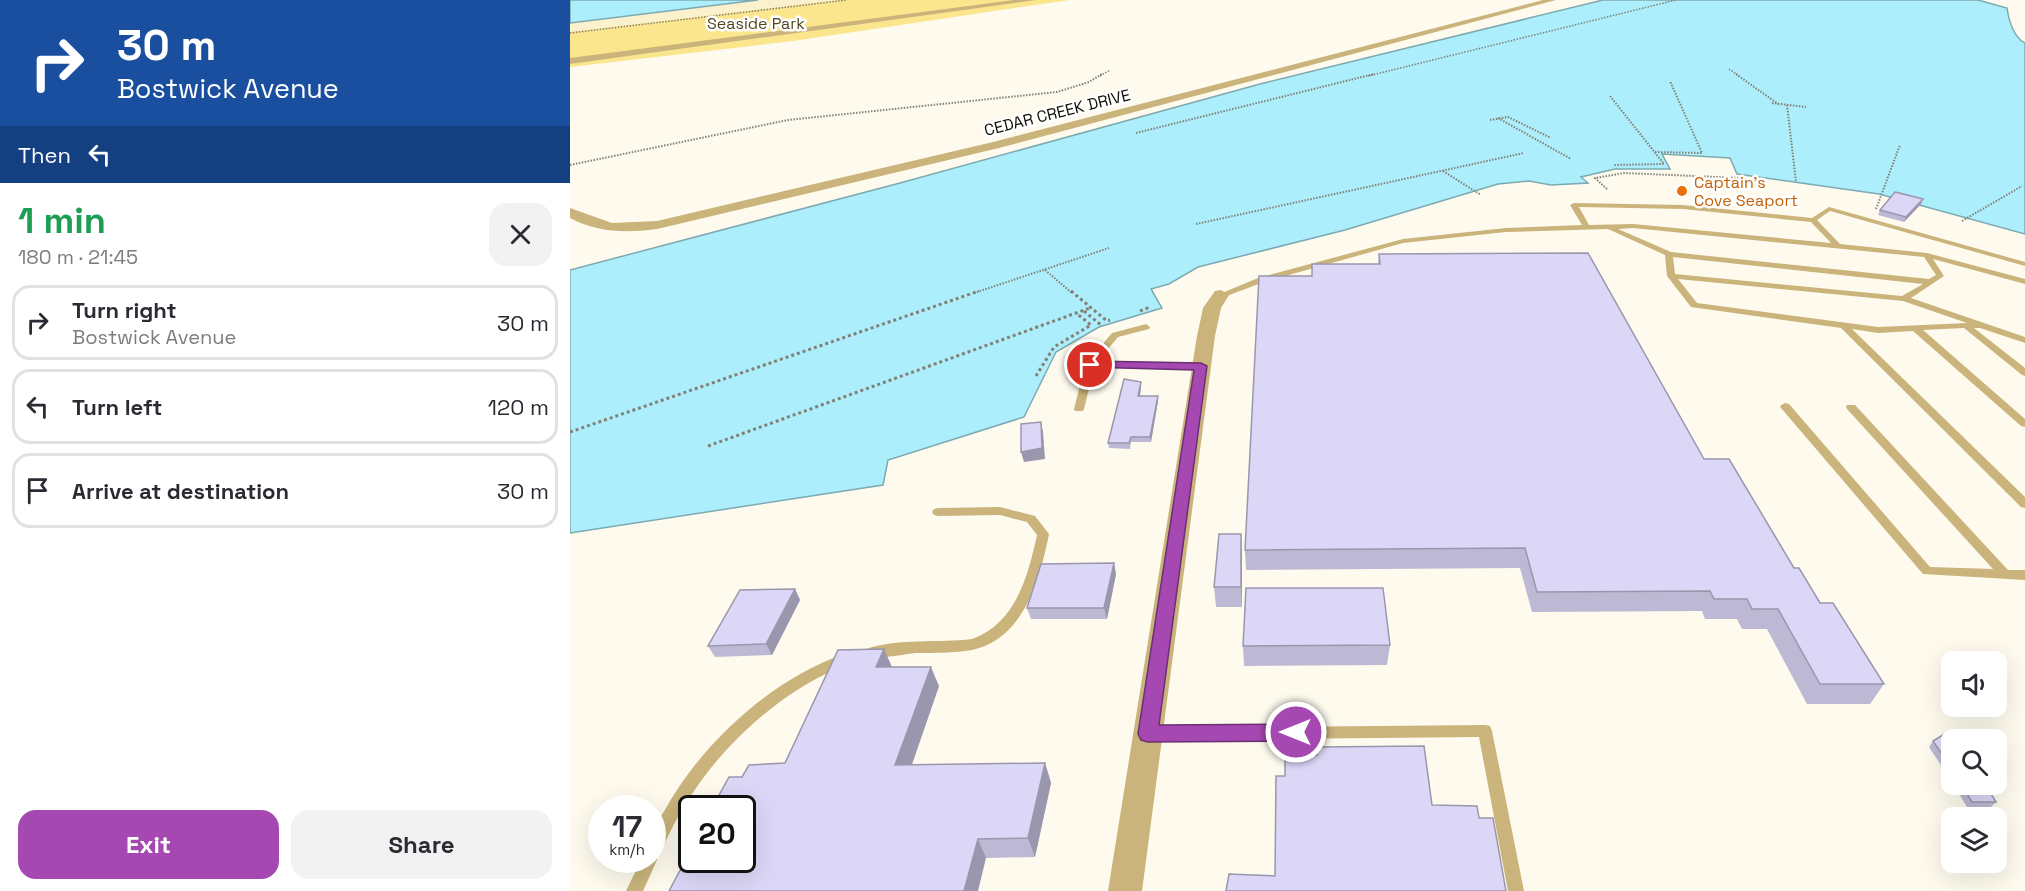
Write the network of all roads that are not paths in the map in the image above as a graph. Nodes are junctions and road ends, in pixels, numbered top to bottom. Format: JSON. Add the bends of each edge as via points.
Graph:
{"nodes":[{"id":1,"x":1006,"y":0,"type":"edge"},
{"id":2,"x":1032,"y":0,"type":"edge"},
{"id":3,"x":1552,"y":0,"type":"edge"},
{"id":4,"x":570,"y":56,"type":"edge"},
{"id":5,"x":570,"y":61,"type":"edge"},
{"id":6,"x":570,"y":212,"type":"edge"},
{"id":7,"x":1814,"y":220,"type":"junction"},
{"id":8,"x":1608,"y":226,"type":"junction"},
{"id":9,"x":1587,"y":227,"type":"junction"},
{"id":10,"x":1838,"y":246,"type":"junction"},
{"id":11,"x":1669,"y":254,"type":"junction"},
{"id":12,"x":1926,"y":255,"type":"junction"},
{"id":13,"x":2025,"y":264,"type":"edge"},
{"id":14,"x":1671,"y":276,"type":"junction"},
{"id":15,"x":1931,"y":282,"type":"junction"},
{"id":16,"x":2025,"y":282,"type":"edge"},
{"id":17,"x":1221,"y":295,"type":"joint"},
{"id":18,"x":1904,"y":299,"type":"junction"},
{"id":19,"x":1843,"y":325,"type":"junction"},
{"id":20,"x":1981,"y":325,"type":"junction"},
{"id":21,"x":1966,"y":326,"type":"junction"},
{"id":22,"x":1146,"y":327,"type":"dead end"},
{"id":23,"x":1915,"y":328,"type":"junction"},
{"id":24,"x":2025,"y":340,"type":"edge"},
{"id":25,"x":1090,"y":365,"type":"junction"},
{"id":26,"x":1201,"y":366,"type":"junction"},
{"id":27,"x":2025,"y":373,"type":"edge"},
{"id":28,"x":1785,"y":406,"type":"dead end"},
{"id":29,"x":1851,"y":407,"type":"dead end"},
{"id":30,"x":1079,"y":409,"type":"dead end"},
{"id":31,"x":2025,"y":424,"type":"edge"},
{"id":32,"x":2025,"y":504,"type":"edge"},
{"id":33,"x":938,"y":512,"type":"dead end"},
{"id":34,"x":2005,"y":574,"type":"junction"},
{"id":35,"x":2025,"y":575,"type":"edge"},
{"id":36,"x":1148,"y":734,"type":"junction"},
{"id":37,"x":666,"y":824,"type":"edge"},
{"id":38,"x":643,"y":873,"type":"edge"},
{"id":39,"x":634,"y":891,"type":"edge"},
{"id":40,"x":1125,"y":891,"type":"edge"},
{"id":41,"x":1516,"y":891,"type":"edge"}],
"edges":[{"from":1,"to":4,"type":"street"},
{"from":2,"to":5,"type":"street"},
{"from":3,"to":6,"type":"street","name":"CEDAR CREEK DRIVE","via":[[995,145],[657,225],[612,228],[593,225]]},
{"from":7,"to":9,"type":"lane","via":[[1683,207],[1574,205]]},
{"from":7,"to":10,"type":"lane"},
{"from":7,"to":13,"type":"lane","via":[[1829,209]]},
{"from":8,"to":9,"type":"lane"},
{"from":8,"to":10,"type":"lane"},
{"from":8,"to":11,"type":"lane"},
{"from":9,"to":17,"type":"lane","via":[[1506,230],[1403,241],[1261,280]]},
{"from":10,"to":12,"type":"lane"},
{"from":11,"to":14,"type":"lane"},
{"from":11,"to":15,"type":"lane"},
{"from":12,"to":15,"type":"lane","via":[[1940,276]]},
{"from":12,"to":16,"type":"lane"},
{"from":14,"to":18,"type":"lane"},
{"from":14,"to":19,"type":"lane","via":[[1694,305]]},
{"from":15,"to":18,"type":"lane"},
{"from":17,"to":26,"type":"street","via":[[1212,308]]},
{"from":18,"to":20,"type":"lane"},
{"from":19,"to":23,"type":"lane","via":[[1878,330]]},
{"from":19,"to":32,"type":"lane"},
{"from":20,"to":21,"type":"lane"},
{"from":20,"to":24,"type":"lane"},
{"from":21,"to":23,"type":"lane"},
{"from":21,"to":27,"type":"lane"},
{"from":22,"to":25,"type":"lane","via":[[1115,335]]},
{"from":23,"to":31,"type":"lane"},
{"from":25,"to":26,"type":"lane"},
{"from":25,"to":30,"type":"lane"},
{"from":26,"to":36,"type":"street"},
{"from":28,"to":34,"type":"lane","via":[[1927,571]]},
{"from":29,"to":34,"type":"lane"},
{"from":33,"to":37,"type":"lane","via":[[1000,511],[1031,519],[1043,534],[1040,555],[1021,604],[1007,625],[991,639],[972,644],[891,648],[835,662],[802,680],[754,715],[701,769]]},
{"from":34,"to":35,"type":"lane"},
{"from":36,"to":40,"type":"street"},
{"from":36,"to":41,"type":"lane","via":[[1485,731]]},
{"from":38,"to":39,"type":"lane"}]}
